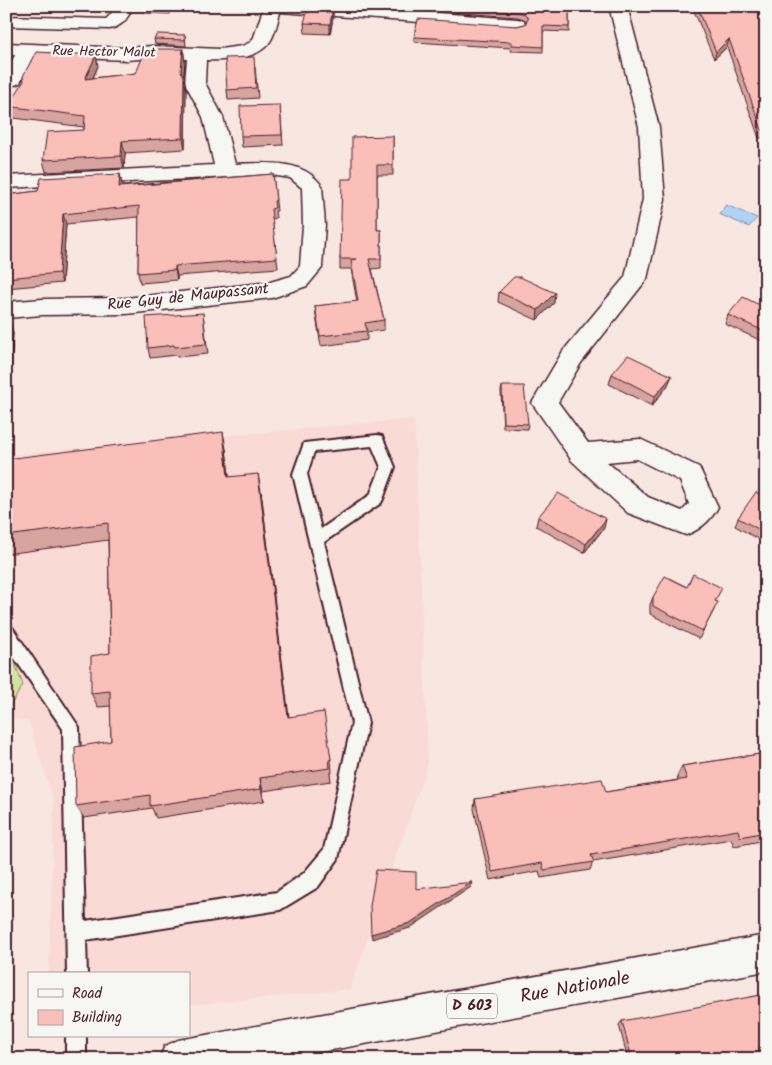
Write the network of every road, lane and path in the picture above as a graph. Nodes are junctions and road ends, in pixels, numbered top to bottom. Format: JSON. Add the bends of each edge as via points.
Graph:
{"nodes":[{"id":1,"x":124,"y":6,"type":"edge"},
{"id":2,"x":618,"y":6,"type":"edge"},
{"id":3,"x":273,"y":7,"type":"edge"},
{"id":4,"x":6,"y":21,"type":"edge"},
{"id":5,"x":517,"y":24,"type":"edge"},
{"id":6,"x":6,"y":49,"type":"edge"},
{"id":7,"x":26,"y":50,"type":"junction"},
{"id":8,"x":197,"y":54,"type":"junction"},
{"id":9,"x":10,"y":87,"type":"edge"},
{"id":10,"x":226,"y":171,"type":"junction"},
{"id":11,"x":6,"y":182,"type":"edge"},
{"id":12,"x":6,"y":310,"type":"edge"},
{"id":13,"x":581,"y":454,"type":"dead end"},
{"id":14,"x":316,"y":540,"type":"junction"},
{"id":15,"x":6,"y":632,"type":"edge"},
{"id":16,"x":76,"y":932,"type":"junction"},
{"id":17,"x":766,"y":954,"type":"edge"},
{"id":18,"x":77,"y":972,"type":"edge"},
{"id":19,"x":76,"y":1038,"type":"edge"},
{"id":20,"x":76,"y":1059,"type":"edge"},
{"id":21,"x":178,"y":1059,"type":"edge"}],
"edges":[{"from":1,"to":4,"type":"street","via":[[120,17],[110,24]]},
{"from":2,"to":13,"type":"street","via":[[649,127],[654,199],[636,279],[572,357],[546,403]]},
{"from":3,"to":5,"type":"street","name":"Rue Hector Malot"},
{"from":3,"to":8,"type":"street","name":"Rue Hector Malot","via":[[263,38],[257,46],[228,54]]},
{"from":6,"to":7,"type":"street","name":"Rue Hector Malot"},
{"from":7,"to":8,"type":"street","name":"Rue Hector Malot"},
{"from":7,"to":9,"type":"street"},
{"from":8,"to":10,"type":"street","via":[[195,83],[213,116]]},
{"from":10,"to":11,"type":"street","name":"Rue Guy de Maupassant"},
{"from":10,"to":12,"type":"street","name":"Rue Guy de Maupassant","via":[[271,169],[296,173],[312,186],[311,268],[299,281],[272,290],[126,306]]},
{"from":14,"to":14,"type":"lane","via":[[300,474],[308,447],[377,440],[388,467],[376,499]]},
{"from":14,"to":16,"type":"lane","via":[[360,723],[332,853],[311,880],[280,901]]},
{"from":15,"to":16,"type":"lane","via":[[71,727]]},
{"from":16,"to":18,"type":"lane"},
{"from":17,"to":21,"type":"street","name":"Rue Nationale","number":"D 603"},
{"from":19,"to":20,"type":"lane"}]}
